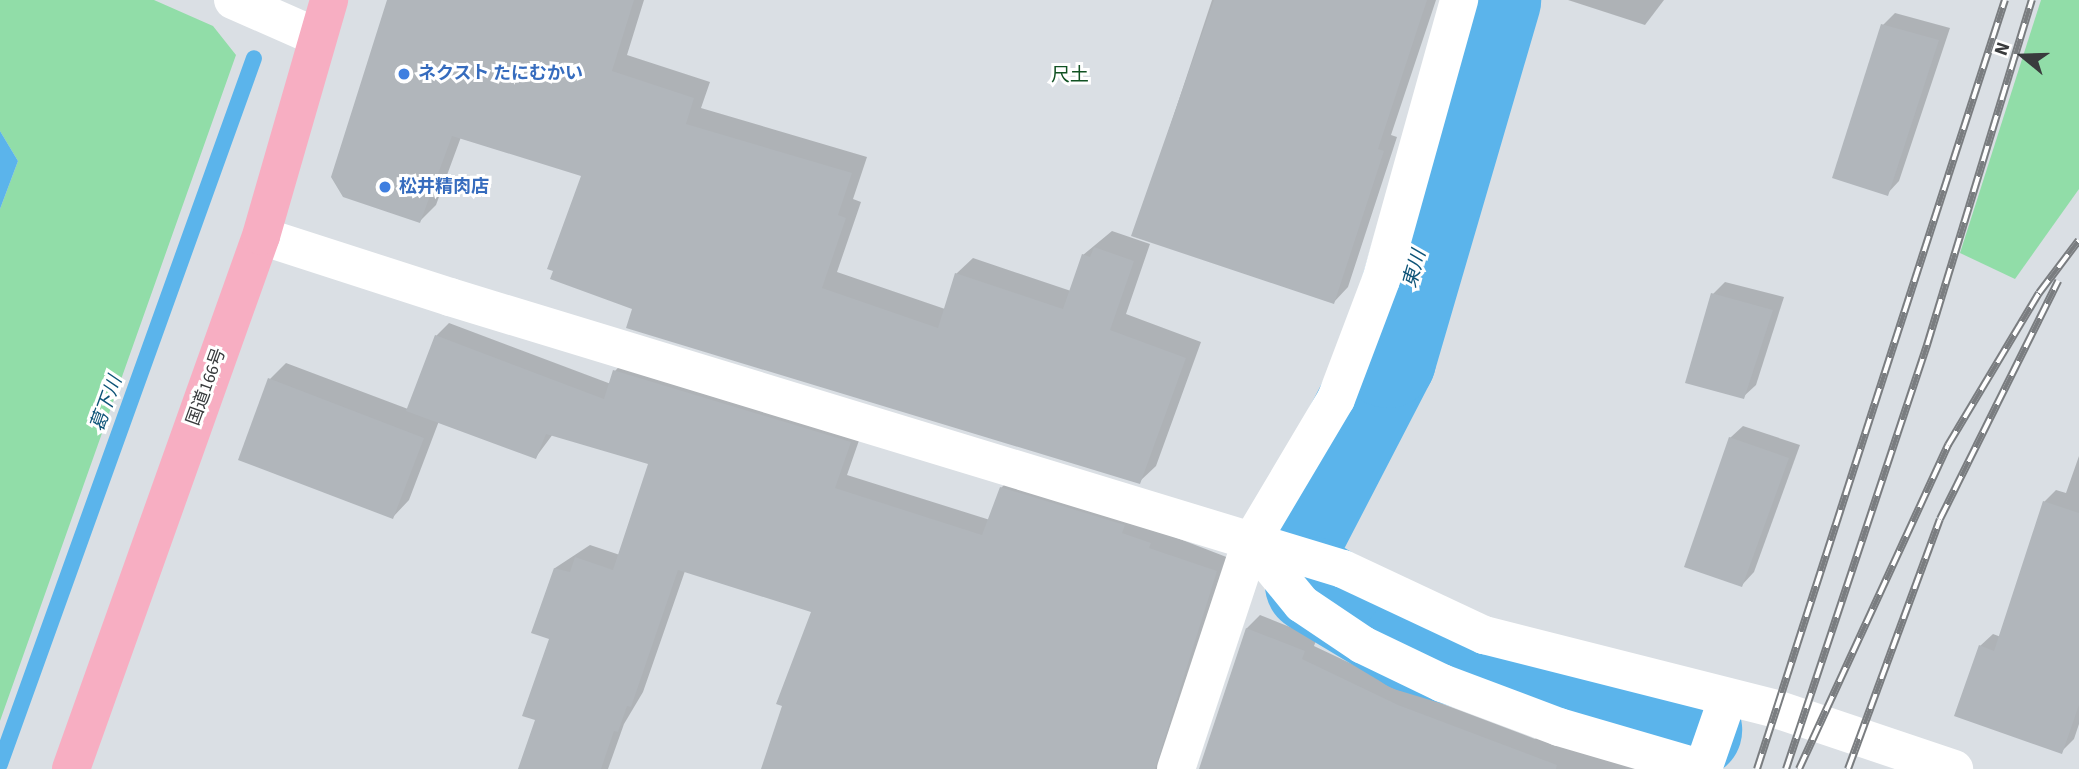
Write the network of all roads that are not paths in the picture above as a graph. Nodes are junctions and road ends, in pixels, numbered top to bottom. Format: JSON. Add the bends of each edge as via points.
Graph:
{"nodes":[{"id":1,"x":233,"y":0,"type":"edge"},
{"id":2,"x":329,"y":0,"type":"edge"},
{"id":3,"x":1459,"y":0,"type":"edge"},
{"id":4,"x":317,"y":37,"type":"junction"},
{"id":5,"x":261,"y":236,"type":"junction"},
{"id":6,"x":1251,"y":542,"type":"junction"},
{"id":7,"x":1728,"y":697,"type":"junction"},
{"id":8,"x":71,"y":769,"type":"edge"},
{"id":9,"x":1176,"y":769,"type":"edge"},
{"id":10,"x":1703,"y":769,"type":"edge"},
{"id":11,"x":1954,"y":769,"type":"edge"}],
"edges":[{"from":1,"to":4,"type":"street"},
{"from":2,"to":4,"type":"highway","name":"国道166号"},
{"from":3,"to":6,"type":"street","via":[[1381,280],[1336,399]]},
{"from":4,"to":5,"type":"highway","name":"国道166号"},
{"from":5,"to":6,"type":"street"},
{"from":5,"to":8,"type":"highway","name":"国道166号"},
{"from":6,"to":7,"type":"street","via":[[1342,569],[1484,635]]},
{"from":6,"to":9,"type":"street"},
{"from":6,"to":10,"type":"street","via":[[1302,604],[1363,645],[1442,683],[1559,727]]},
{"from":7,"to":10,"type":"street"},
{"from":7,"to":11,"type":"street"}]}
